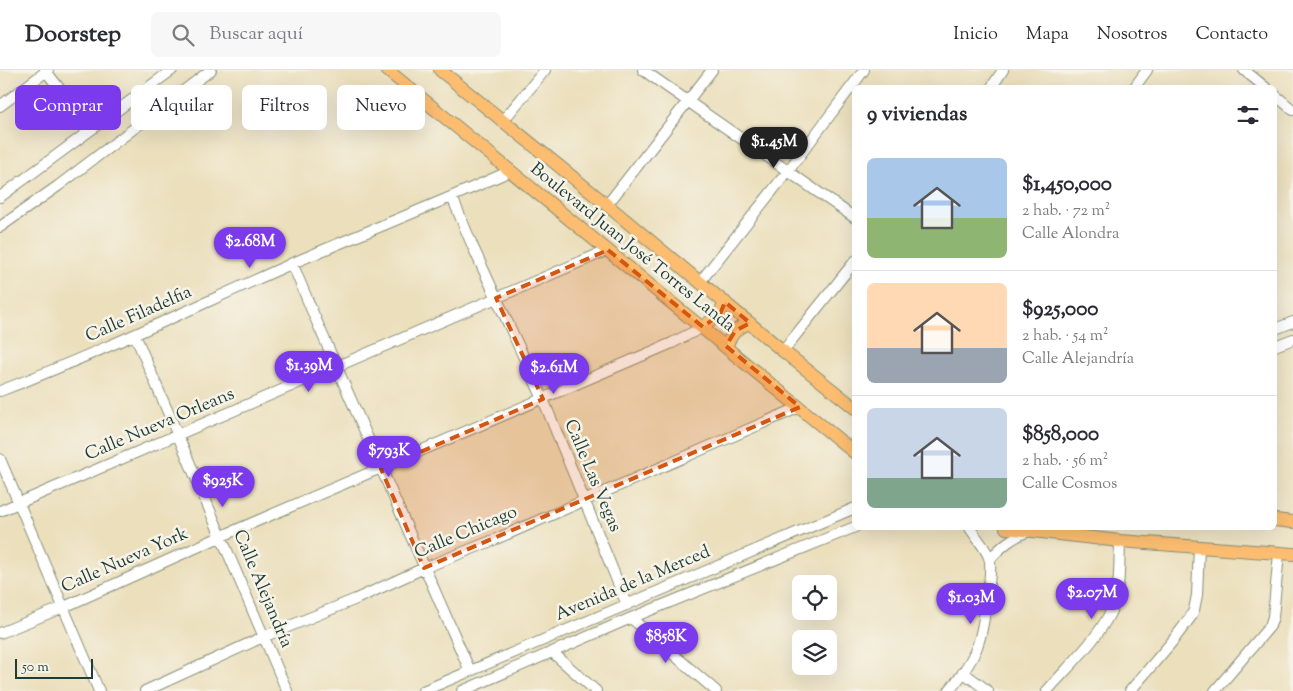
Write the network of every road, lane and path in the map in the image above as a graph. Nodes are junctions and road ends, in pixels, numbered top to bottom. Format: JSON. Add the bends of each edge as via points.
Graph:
{"nodes":[{"id":1,"x":46,"y":70,"type":"edge"},
{"id":2,"x":172,"y":70,"type":"edge"},
{"id":3,"x":211,"y":70,"type":"edge"},
{"id":4,"x":387,"y":70,"type":"edge"},
{"id":5,"x":440,"y":70,"type":"edge"},
{"id":6,"x":545,"y":70,"type":"edge"},
{"id":7,"x":643,"y":70,"type":"edge"},
{"id":8,"x":712,"y":70,"type":"edge"},
{"id":9,"x":864,"y":70,"type":"edge"},
{"id":10,"x":1003,"y":70,"type":"edge"},
{"id":11,"x":1146,"y":70,"type":"edge"},
{"id":12,"x":1244,"y":70,"type":"edge"},
{"id":13,"x":57,"y":85,"type":"edge"},
{"id":14,"x":853,"y":85,"type":"edge"},
{"id":15,"x":993,"y":85,"type":"edge"},
{"id":16,"x":1136,"y":85,"type":"edge"},
{"id":17,"x":1262,"y":85,"type":"edge"},
{"id":18,"x":852,"y":86,"type":"edge"},
{"id":19,"x":1277,"y":97,"type":"edge"},
{"id":20,"x":688,"y":102,"type":"junction"},
{"id":21,"x":0,"y":106,"type":"edge"},
{"id":22,"x":121,"y":107,"type":"edge"},
{"id":23,"x":1293,"y":110,"type":"edge"},
{"id":24,"x":502,"y":122,"type":"junction"},
{"id":25,"x":90,"y":130,"type":"edge"},
{"id":26,"x":510,"y":171,"type":"junction"},
{"id":27,"x":788,"y":171,"type":"junction"},
{"id":28,"x":0,"y":197,"type":"edge"},
{"id":29,"x":452,"y":197,"type":"junction"},
{"id":30,"x":607,"y":205,"type":"junction"},
{"id":31,"x":852,"y":216,"type":"edge"},
{"id":32,"x":0,"y":227,"type":"edge"},
{"id":33,"x":608,"y":250,"type":"junction"},
{"id":34,"x":292,"y":263,"type":"junction"},
{"id":35,"x":852,"y":265,"type":"edge"},
{"id":36,"x":700,"y":282,"type":"junction"},
{"id":37,"x":496,"y":298,"type":"junction"},
{"id":38,"x":725,"y":302,"type":"junction"},
{"id":39,"x":1293,"y":322,"type":"edge"},
{"id":40,"x":750,"y":323,"type":"junction"},
{"id":41,"x":703,"y":327,"type":"junction"},
{"id":42,"x":1277,"y":328,"type":"edge"},
{"id":43,"x":135,"y":335,"type":"junction"},
{"id":44,"x":1293,"y":339,"type":"edge"},
{"id":45,"x":1277,"y":345,"type":"edge"},
{"id":46,"x":726,"y":347,"type":"junction"},
{"id":47,"x":784,"y":351,"type":"junction"},
{"id":48,"x":336,"y":368,"type":"junction"},
{"id":49,"x":0,"y":391,"type":"edge"},
{"id":50,"x":543,"y":399,"type":"junction"},
{"id":51,"x":852,"y":406,"type":"edge"},
{"id":52,"x":800,"y":407,"type":"junction"},
{"id":53,"x":178,"y":435,"type":"junction"},
{"id":54,"x":852,"y":450,"type":"edge"},
{"id":55,"x":0,"y":459,"type":"edge"},
{"id":56,"x":381,"y":468,"type":"junction"},
{"id":57,"x":585,"y":499,"type":"junction"},
{"id":58,"x":19,"y":503,"type":"junction"},
{"id":59,"x":852,"y":509,"type":"edge"},
{"id":60,"x":0,"y":511,"type":"edge"},
{"id":61,"x":1277,"y":520,"type":"edge"},
{"id":62,"x":1293,"y":522,"type":"edge"},
{"id":63,"x":852,"y":528,"type":"edge"},
{"id":64,"x":971,"y":530,"type":"edge"},
{"id":65,"x":1030,"y":530,"type":"joint"},
{"id":66,"x":222,"y":536,"type":"junction"},
{"id":67,"x":1120,"y":541,"type":"junction"},
{"id":68,"x":1199,"y":547,"type":"junction"},
{"id":69,"x":1279,"y":553,"type":"junction"},
{"id":70,"x":1293,"y":554,"type":"edge"},
{"id":71,"x":990,"y":560,"type":"junction"},
{"id":72,"x":424,"y":568,"type":"junction"},
{"id":73,"x":627,"y":605,"type":"junction"},
{"id":74,"x":64,"y":607,"type":"junction"},
{"id":75,"x":631,"y":618,"type":"junction"},
{"id":76,"x":0,"y":633,"type":"edge"},
{"id":77,"x":263,"y":637,"type":"junction"},
{"id":78,"x":552,"y":652,"type":"junction"},
{"id":79,"x":470,"y":671,"type":"junction"},
{"id":80,"x":964,"y":672,"type":"junction"},
{"id":81,"x":479,"y":688,"type":"edge"},
{"id":82,"x":99,"y":691,"type":"edge"},
{"id":83,"x":145,"y":691,"type":"edge"},
{"id":84,"x":287,"y":691,"type":"edge"},
{"id":85,"x":423,"y":691,"type":"edge"},
{"id":86,"x":462,"y":691,"type":"edge"},
{"id":87,"x":596,"y":691,"type":"edge"},
{"id":88,"x":716,"y":691,"type":"edge"},
{"id":89,"x":949,"y":691,"type":"edge"},
{"id":90,"x":988,"y":691,"type":"edge"},
{"id":91,"x":1047,"y":691,"type":"edge"},
{"id":92,"x":1130,"y":691,"type":"edge"},
{"id":93,"x":1215,"y":691,"type":"edge"}],
"edges":[{"from":1,"to":13,"type":"street"},
{"from":1,"to":21,"type":"street"},
{"from":2,"to":22,"type":"street"},
{"from":3,"to":32,"type":"street"},
{"from":4,"to":26,"type":"main road","name":"Boulevard Juan José Torres Landa"},
{"from":5,"to":24,"type":"main road","name":"Boulevard Juan José Torres Landa"},
{"from":6,"to":24,"type":"street"},
{"from":7,"to":20,"type":"street"},
{"from":8,"to":20,"type":"street"},
{"from":9,"to":14,"type":"street"},
{"from":10,"to":15,"type":"street"},
{"from":11,"to":16,"type":"street"},
{"from":12,"to":17,"type":"street"},
{"from":18,"to":27,"type":"street"},
{"from":19,"to":23,"type":"street"},
{"from":20,"to":27,"type":"street"},
{"from":20,"to":30,"type":"street"},
{"from":24,"to":30,"type":"main road","name":"Boulevard Juan José Torres Landa"},
{"from":25,"to":28,"type":"street"},
{"from":26,"to":29,"type":"street","name":"Calle Filadelfia"},
{"from":26,"to":33,"type":"main road","name":"Boulevard Juan José Torres Landa"},
{"from":27,"to":31,"type":"street"},
{"from":27,"to":36,"type":"street"},
{"from":29,"to":34,"type":"street","name":"Calle Filadelfia"},
{"from":29,"to":37,"type":"street","name":"Calle Las Vegas"},
{"from":30,"to":36,"type":"main road","name":"Boulevard Juan José Torres Landa"},
{"from":33,"to":37,"type":"street","name":"Calle Nueva Orleans"},
{"from":33,"to":41,"type":"main road","name":"Boulevard Juan José Torres Landa"},
{"from":34,"to":43,"type":"street","name":"Calle Filadelfia"},
{"from":34,"to":48,"type":"street"},
{"from":35,"to":47,"type":"street"},
{"from":36,"to":38,"type":"main road","name":"Boulevard Juan José Torres Landa"},
{"from":37,"to":48,"type":"street","name":"Calle Nueva Orleans"},
{"from":37,"to":50,"type":"street","name":"Calle Las Vegas"},
{"from":38,"to":40,"type":"main road","name":"Boulevard Juan José Torres Landa"},
{"from":38,"to":41,"type":"main road","via":[[720,314]]},
{"from":39,"to":42,"type":"street"},
{"from":40,"to":46,"type":"main road","via":[[736,330]]},
{"from":40,"to":47,"type":"main road","name":"Boulevard Juan José Torres Landa"},
{"from":41,"to":46,"type":"main road","name":"Boulevard Juan José Torres Landa"},
{"from":41,"to":50,"type":"street","name":"Calle Nueva York"},
{"from":43,"to":49,"type":"street","name":"Calle Filadelfia"},
{"from":43,"to":53,"type":"street","name":"Calle Alejandría"},
{"from":44,"to":45,"type":"street"},
{"from":46,"to":52,"type":"main road","name":"Boulevard Juan José Torres Landa"},
{"from":47,"to":51,"type":"main road","name":"Boulevard Juan José Torres Landa"},
{"from":48,"to":53,"type":"street","name":"Calle Nueva Orleans"},
{"from":48,"to":56,"type":"street"},
{"from":50,"to":56,"type":"street","name":"Calle Nueva York"},
{"from":50,"to":57,"type":"street","name":"Calle Las Vegas"},
{"from":52,"to":54,"type":"main road","name":"Boulevard Juan José Torres Landa"},
{"from":52,"to":57,"type":"street","name":"Calle Chicago"},
{"from":53,"to":58,"type":"street","name":"Calle Nueva Orleans"},
{"from":53,"to":66,"type":"street","name":"Calle Alejandría"},
{"from":55,"to":58,"type":"street"},
{"from":56,"to":66,"type":"street","name":"Calle Nueva York"},
{"from":56,"to":72,"type":"street"},
{"from":57,"to":72,"type":"street","name":"Calle Chicago"},
{"from":57,"to":73,"type":"street","name":"Calle Las Vegas"},
{"from":58,"to":60,"type":"street","name":"Calle Nueva Orleans"},
{"from":58,"to":74,"type":"street"},
{"from":59,"to":73,"type":"street","name":"Avenida de la Merced"},
{"from":61,"to":62,"type":"main road"},
{"from":63,"to":75,"type":"street","name":"Avenida de la Merced"},
{"from":64,"to":71,"type":"street"},
{"from":65,"to":67,"type":"main road"},
{"from":65,"to":71,"type":"street","via":[[1007,542]]},
{"from":66,"to":74,"type":"street","name":"Calle Nueva York"},
{"from":66,"to":77,"type":"street","name":"Calle Alejandría"},
{"from":67,"to":68,"type":"main road"},
{"from":67,"to":91,"type":"street","via":[[1118,585],[1111,612]]},
{"from":68,"to":69,"type":"main road"},
{"from":68,"to":92,"type":"street","via":[[1198,595],[1194,610]]},
{"from":69,"to":70,"type":"main road"},
{"from":69,"to":93,"type":"street","via":[[1270,626]]},
{"from":71,"to":80,"type":"street","via":[[982,630]]},
{"from":72,"to":77,"type":"street","name":"Calle Chicago"},
{"from":72,"to":79,"type":"street"},
{"from":73,"to":79,"type":"street","name":"Avenida de la Merced"},
{"from":74,"to":76,"type":"street","name":"Calle Nueva York"},
{"from":74,"to":82,"type":"street"},
{"from":75,"to":78,"type":"street","name":"Avenida de la Merced"},
{"from":75,"to":88,"type":"street"},
{"from":77,"to":83,"type":"street","name":"Calle Chicago"},
{"from":77,"to":84,"type":"street","name":"Calle Alejandría"},
{"from":78,"to":81,"type":"street","name":"Avenida de la Merced"},
{"from":78,"to":87,"type":"street"},
{"from":79,"to":85,"type":"street","name":"Avenida de la Merced"},
{"from":80,"to":89,"type":"street"},
{"from":80,"to":90,"type":"street"},
{"from":81,"to":86,"type":"street","name":"Avenida de la Merced"}]}
